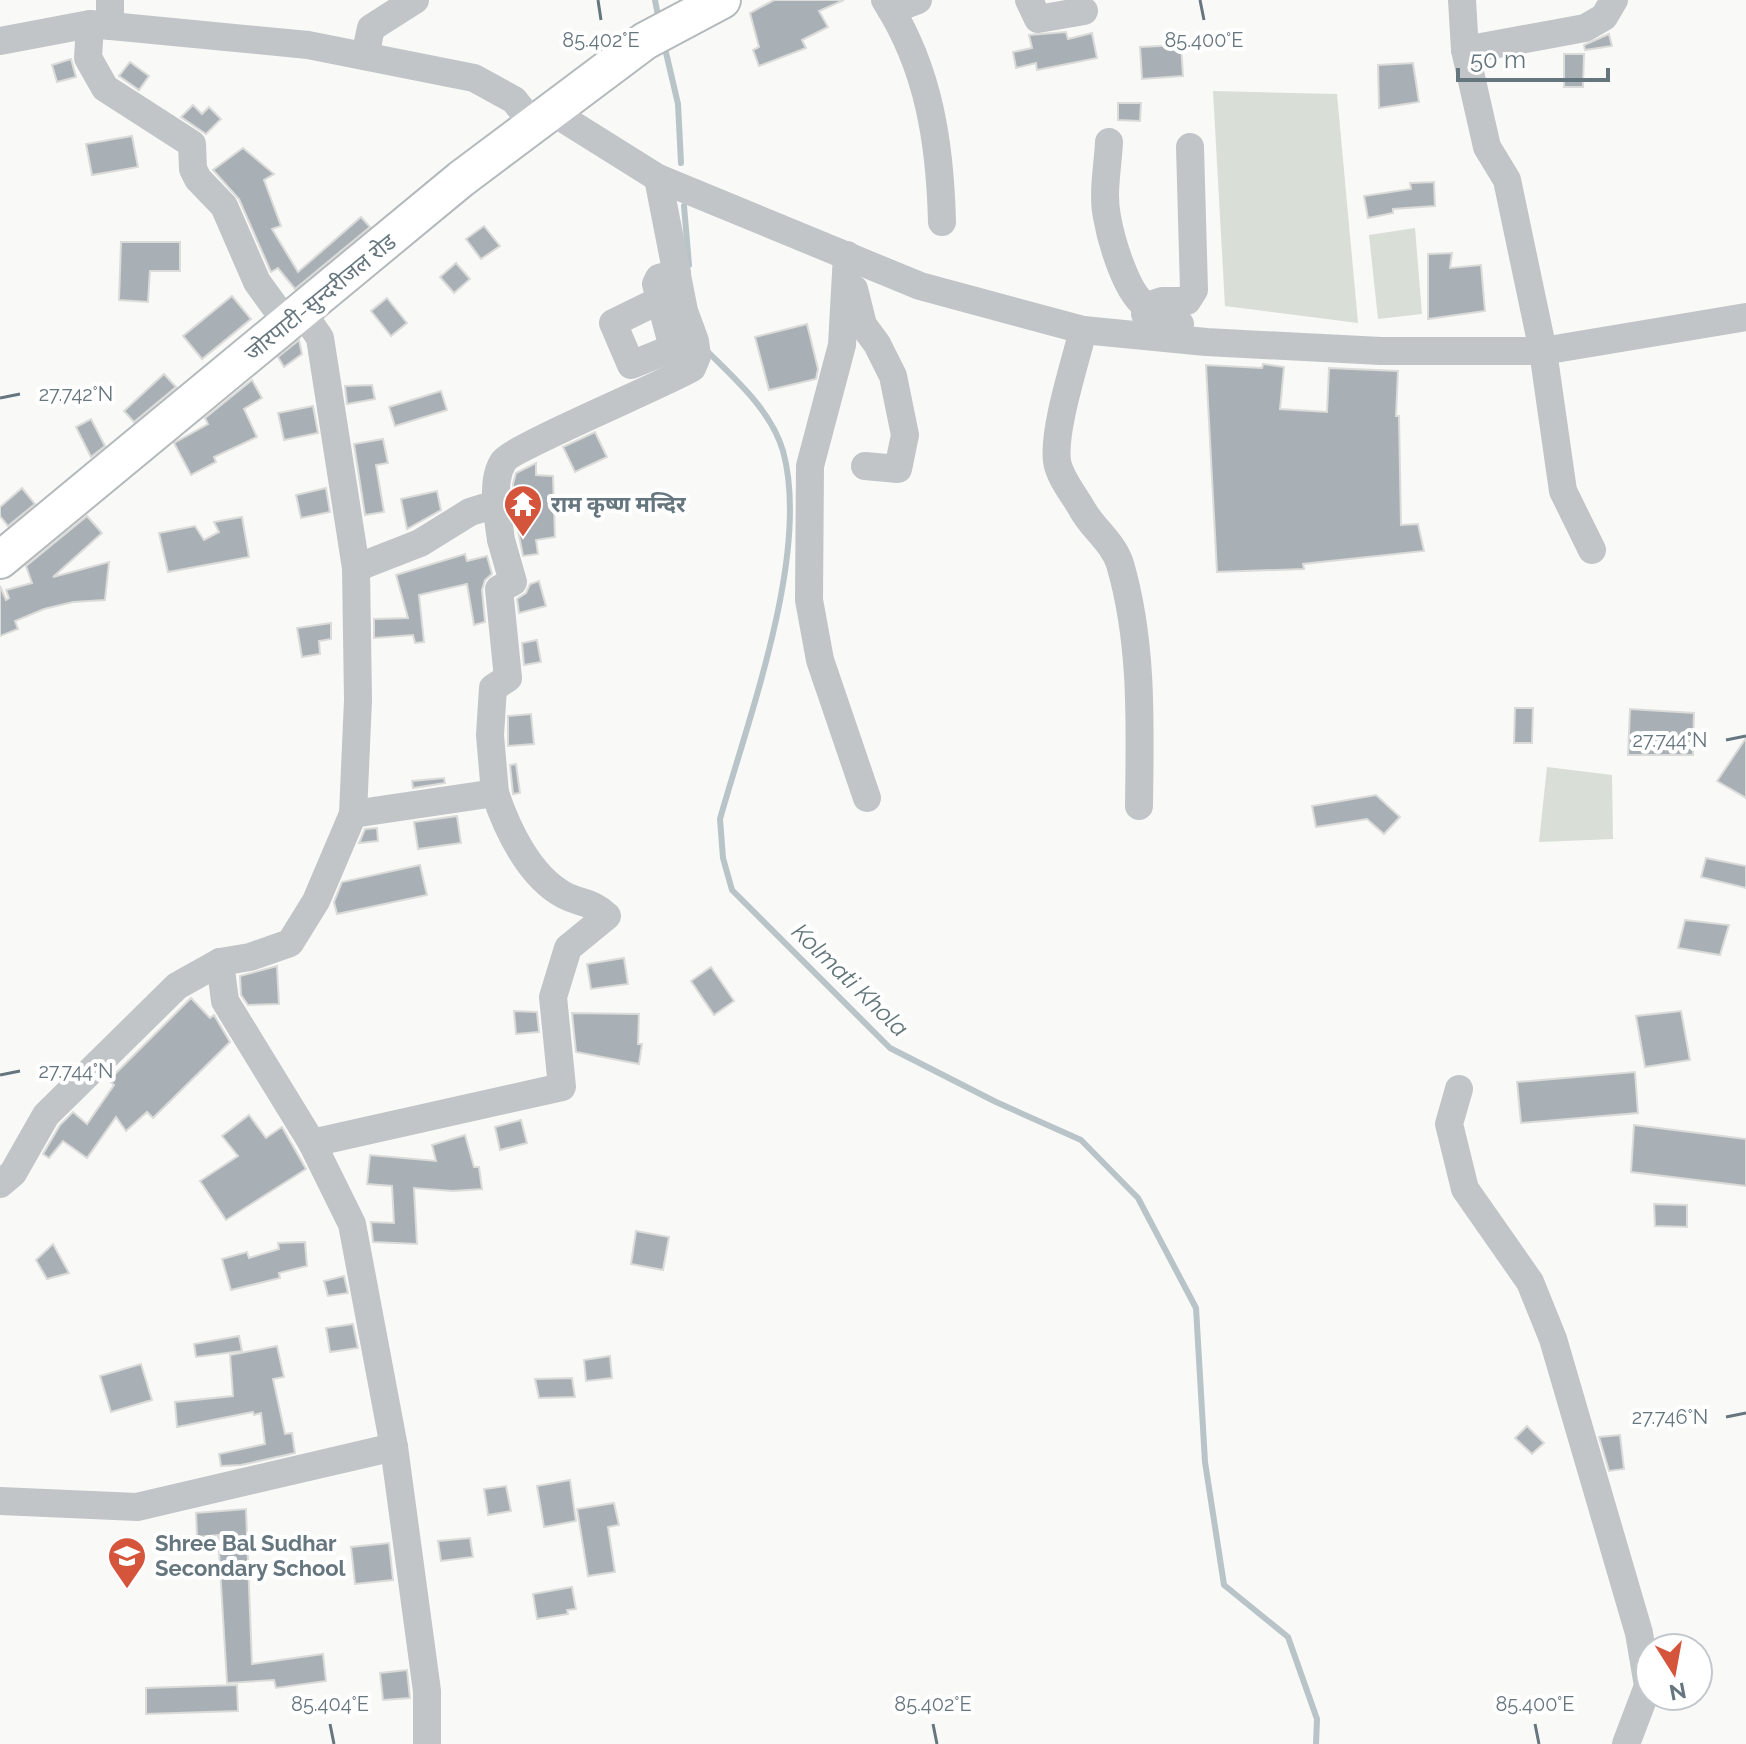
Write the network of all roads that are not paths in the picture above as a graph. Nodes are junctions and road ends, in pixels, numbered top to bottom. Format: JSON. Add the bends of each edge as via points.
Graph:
{"nodes":[{"id":1,"x":415,"y":0,"type":"edge"},
{"id":2,"x":722,"y":0,"type":"edge"},
{"id":3,"x":918,"y":0,"type":"edge"},
{"id":4,"x":1029,"y":0,"type":"edge"},
{"id":5,"x":1462,"y":0,"type":"edge"},
{"id":6,"x":1614,"y":0,"type":"edge"},
{"id":7,"x":888,"y":5,"type":"edge"},
{"id":8,"x":1084,"y":11,"type":"dead end"},
{"id":9,"x":681,"y":13,"type":"edge"},
{"id":10,"x":103,"y":17,"type":"edge"},
{"id":11,"x":0,"y":41,"type":"edge"},
{"id":12,"x":1465,"y":50,"type":"junction"},
{"id":13,"x":365,"y":56,"type":"junction"},
{"id":14,"x":542,"y":117,"type":"junction"},
{"id":15,"x":1109,"y":142,"type":"dead end"},
{"id":16,"x":1190,"y":147,"type":"dead end"},
{"id":17,"x":658,"y":178,"type":"junction"},
{"id":18,"x":942,"y":222,"type":"dead end"},
{"id":19,"x":846,"y":267,"type":"junction"},
{"id":20,"x":677,"y":273,"type":"junction"},
{"id":21,"x":660,"y":300,"type":"dead end"},
{"id":22,"x":1147,"y":306,"type":"junction"},
{"id":23,"x":294,"y":316,"type":"junction"},
{"id":24,"x":1746,"y":317,"type":"edge"},
{"id":25,"x":1083,"y":330,"type":"junction"},
{"id":26,"x":1206,"y":342,"type":"junction"},
{"id":27,"x":1543,"y":351,"type":"junction"},
{"id":28,"x":865,"y":466,"type":"dead end"},
{"id":29,"x":496,"y":504,"type":"junction"},
{"id":30,"x":1592,"y":550,"type":"dead end"},
{"id":31,"x":0,"y":560,"type":"edge"},
{"id":32,"x":356,"y":568,"type":"junction"},
{"id":33,"x":495,"y":793,"type":"junction"},
{"id":34,"x":867,"y":798,"type":"dead end"},
{"id":35,"x":1139,"y":806,"type":"dead end"},
{"id":36,"x":353,"y":814,"type":"junction"},
{"id":37,"x":220,"y":962,"type":"junction"},
{"id":38,"x":1459,"y":1089,"type":"dead end"},
{"id":39,"x":312,"y":1143,"type":"junction"},
{"id":40,"x":0,"y":1184,"type":"edge"},
{"id":41,"x":394,"y":1447,"type":"junction"},
{"id":42,"x":0,"y":1501,"type":"edge"},
{"id":43,"x":427,"y":1744,"type":"edge"},
{"id":44,"x":1626,"y":1744,"type":"edge"}],
"edges":[{"from":1,"to":13,"type":"street","via":[[371,28]]},
{"from":2,"to":9,"type":"main road","name":"जोरपाटी-सुन्दरीजल रोड"},
{"from":3,"to":7,"type":"street"},
{"from":4,"to":8,"type":"street","via":[[1038,19]]},
{"from":5,"to":12,"type":"street"},
{"from":6,"to":12,"type":"street","via":[[1604,17],[1585,28]]},
{"from":7,"to":18,"type":"street","via":[[927,92],[940,157]]},
{"from":9,"to":14,"type":"main road","name":"जोरपाटी-सुन्दरीजल रोड"},
{"from":10,"to":11,"type":"street"},
{"from":10,"to":13,"type":"street"},
{"from":10,"to":23,"type":"street","via":[[88,58],[105,88],[192,144],[193,169],[224,206],[257,282]]},
{"from":12,"to":27,"type":"street","via":[[1487,147],[1507,180]]},
{"from":13,"to":14,"type":"street","via":[[474,78]]},
{"from":14,"to":17,"type":"street"},
{"from":14,"to":23,"type":"main road","name":"जोरपाटी-सुन्दरीजल रोड"},
{"from":15,"to":22,"type":"street","via":[[1107,218],[1128,285]]},
{"from":16,"to":22,"type":"street","via":[[1194,290],[1187,301]]},
{"from":17,"to":19,"type":"street"},
{"from":17,"to":20,"type":"street"},
{"from":19,"to":25,"type":"street"},
{"from":19,"to":28,"type":"street","via":[[863,325],[893,376],[905,435],[898,469]]},
{"from":19,"to":34,"type":"street","via":[[842,345],[810,466],[809,600],[820,660]]},
{"from":20,"to":21,"type":"street","via":[[659,278]]},
{"from":20,"to":29,"type":"street","via":[[695,341],[692,368],[504,459]]},
{"from":22,"to":26,"type":"street","via":[[1147,318],[1198,327]]},
{"from":23,"to":31,"type":"main road","name":"जोरपाटी-सुन्दरीजल रोड"},
{"from":23,"to":32,"type":"street","via":[[320,338]]},
{"from":24,"to":27,"type":"street"},
{"from":25,"to":26,"type":"street"},
{"from":25,"to":35,"type":"street","via":[[1057,441],[1057,464],[1120,565],[1140,691]]},
{"from":26,"to":27,"type":"street","via":[[1381,351]]},
{"from":27,"to":30,"type":"street","via":[[1563,491]]},
{"from":29,"to":32,"type":"street"},
{"from":29,"to":33,"type":"street","via":[[513,582],[499,589],[508,678],[493,688]]},
{"from":32,"to":36,"type":"street"},
{"from":33,"to":36,"type":"street"},
{"from":33,"to":39,"type":"street","via":[[532,867],[565,896],[592,902],[607,916],[568,948],[553,997],[562,1087]]},
{"from":36,"to":37,"type":"street","via":[[316,901],[290,943]]},
{"from":37,"to":39,"type":"street","via":[[225,1001]]},
{"from":37,"to":40,"type":"street","via":[[177,986],[46,1115],[13,1173]]},
{"from":38,"to":44,"type":"street","via":[[1449,1124],[1465,1189],[1530,1282],[1553,1339],[1639,1633],[1648,1686]]},
{"from":39,"to":41,"type":"street","via":[[352,1224]]},
{"from":41,"to":42,"type":"street","via":[[137,1507]]},
{"from":41,"to":43,"type":"street","via":[[427,1691]]}]}
